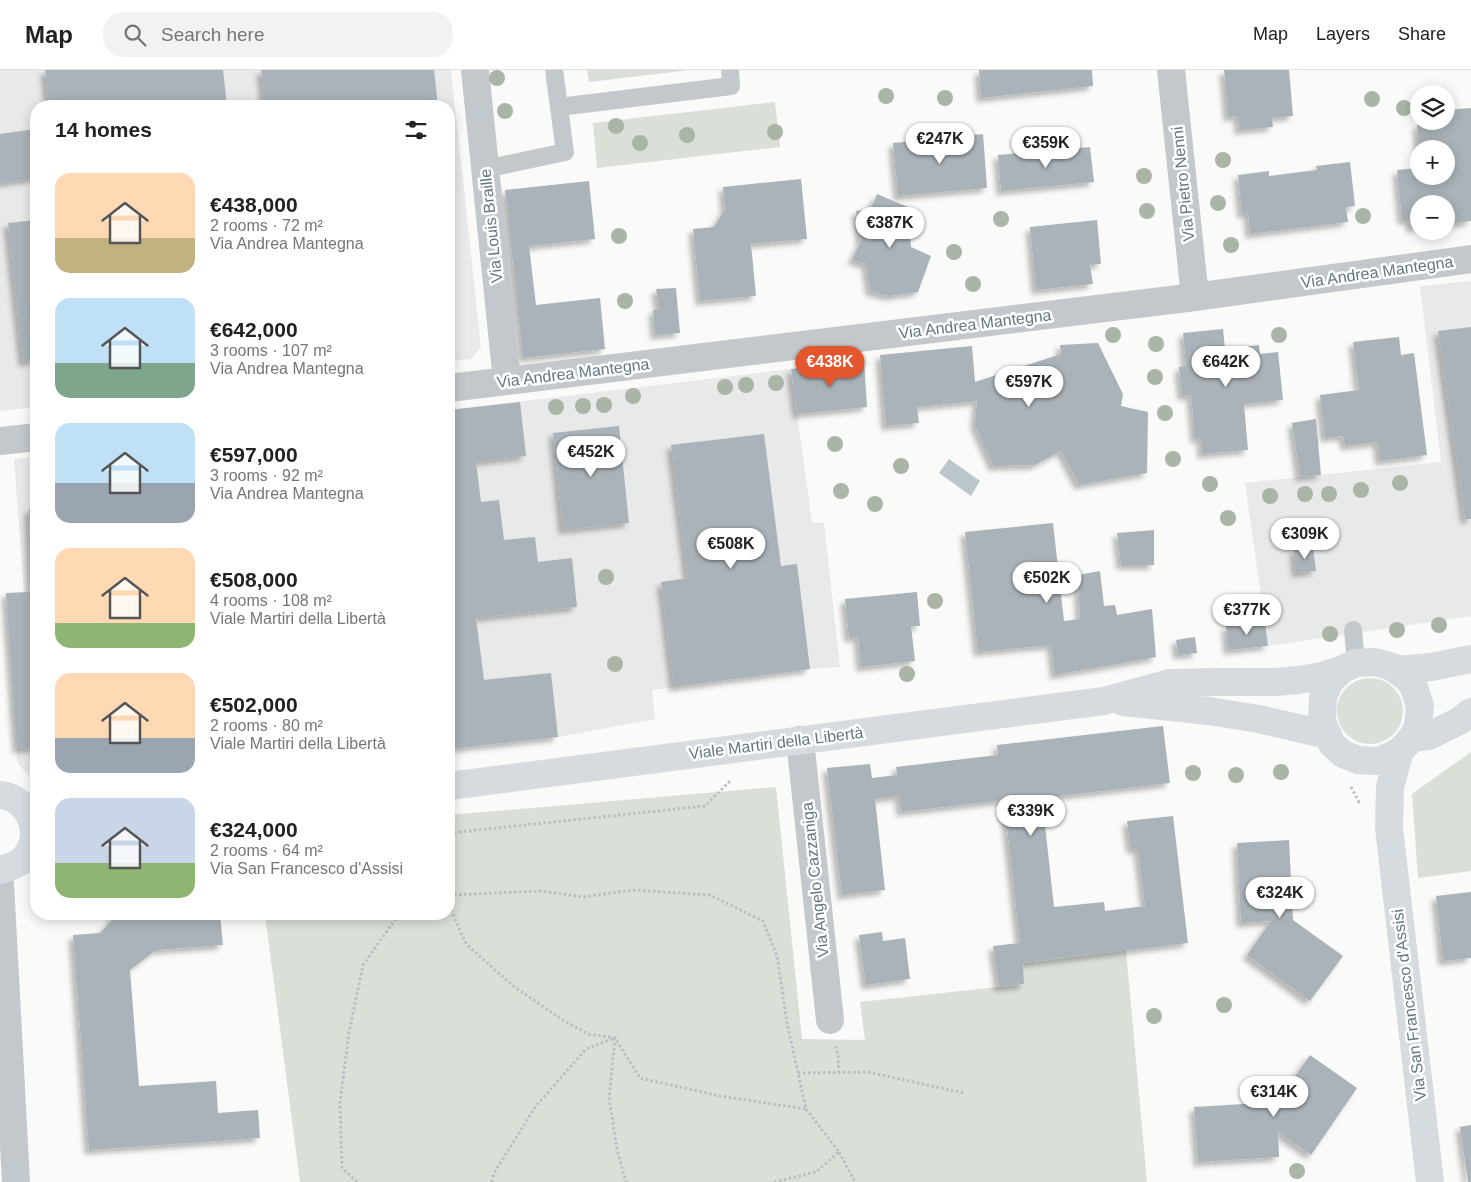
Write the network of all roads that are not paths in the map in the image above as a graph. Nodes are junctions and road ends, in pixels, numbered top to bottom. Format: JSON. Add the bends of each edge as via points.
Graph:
{"nodes":[{"id":1,"x":474,"y":70,"type":"edge"},
{"id":2,"x":554,"y":70,"type":"edge"},
{"id":3,"x":730,"y":70,"type":"edge"},
{"id":4,"x":1171,"y":70,"type":"edge"},
{"id":5,"x":559,"y":107,"type":"junction"},
{"id":6,"x":485,"y":168,"type":"junction"},
{"id":7,"x":1471,"y":259,"type":"edge"},
{"id":8,"x":1195,"y":298,"type":"junction"},
{"id":9,"x":507,"y":381,"type":"junction"},
{"id":10,"x":455,"y":387,"type":"edge"},
{"id":11,"x":30,"y":438,"type":"edge"},
{"id":12,"x":0,"y":441,"type":"edge"},
{"id":13,"x":1353,"y":630,"type":"dead end"},
{"id":14,"x":1471,"y":659,"type":"edge"},
{"id":15,"x":1350,"y":666,"type":"junction"},
{"id":16,"x":1396,"y":670,"type":"junction"},
{"id":17,"x":1104,"y":701,"type":"junction"},
{"id":18,"x":1471,"y":712,"type":"edge"},
{"id":19,"x":1328,"y":735,"type":"junction"},
{"id":20,"x":800,"y":740,"type":"junction"},
{"id":21,"x":1406,"y":744,"type":"junction"},
{"id":22,"x":1365,"y":761,"type":"junction"},
{"id":23,"x":455,"y":785,"type":"edge"},
{"id":24,"x":0,"y":795,"type":"edge"},
{"id":25,"x":30,"y":810,"type":"edge"},
{"id":26,"x":1389,"y":828,"type":"junction"},
{"id":27,"x":30,"y":850,"type":"edge"},
{"id":28,"x":20,"y":861,"type":"edge"},
{"id":29,"x":0,"y":883,"type":"edge"},
{"id":30,"x":830,"y":1020,"type":"dead end"},
{"id":31,"x":16,"y":1182,"type":"edge"},
{"id":32,"x":1430,"y":1182,"type":"edge"}],
"edges":[{"from":1,"to":6,"type":"street","name":"Via Louis Braille"},
{"from":2,"to":5,"type":"lane"},
{"from":3,"to":5,"type":"lane","via":[[731,86]]},
{"from":4,"to":8,"type":"street","name":"Via Pietro Nenni"},
{"from":5,"to":6,"type":"lane","via":[[564,152]]},
{"from":6,"to":9,"type":"street","name":"Via Louis Braille"},
{"from":7,"to":8,"type":"street","name":"Via Andrea Mantegna"},
{"from":8,"to":9,"type":"street","name":"Via Andrea Mantegna"},
{"from":9,"to":10,"type":"street","name":"Via Andrea Mantegna"},
{"from":11,"to":12,"type":"street"},
{"from":13,"to":15,"type":"lane"},
{"from":14,"to":16,"type":"street","name":"Viale Martiri della Libertà"},
{"from":15,"to":16,"type":"street","name":"Viale Martiri della Libertà","via":[[1375,662]]},
{"from":15,"to":17,"type":"street","name":"Viale Martiri della Libertà","via":[[1298,680],[1170,684]]},
{"from":15,"to":19,"type":"street","via":[[1330,681],[1322,696],[1322,722]]},
{"from":16,"to":21,"type":"street","name":"Viale Martiri della Libertà","via":[[1414,687],[1420,706],[1418,726]]},
{"from":17,"to":19,"type":"street","name":"Viale Martiri della Libertà","via":[[1209,711]]},
{"from":17,"to":20,"type":"street","name":"Viale Martiri della Libertà"},
{"from":18,"to":21,"type":"street","via":[[1429,736]]},
{"from":19,"to":22,"type":"street","via":[[1343,754]]},
{"from":20,"to":23,"type":"street","name":"Viale Martiri della Libertà"},
{"from":20,"to":30,"type":"street","name":"Via Angelo Cazzaniga"},
{"from":21,"to":22,"type":"street","via":[[1384,760]]},
{"from":21,"to":26,"type":"street","name":"Via San Francesco d'Assisi","via":[[1390,787]]},
{"from":22,"to":26,"type":"street","name":"Via San Francesco d'Assisi","via":[[1381,798]]},
{"from":24,"to":25,"type":"street","via":[[18,801]]},
{"from":26,"to":32,"type":"street","name":"Via San Francesco d'Assisi"},
{"from":27,"to":28,"type":"street"},
{"from":29,"to":31,"type":"street"}]}
